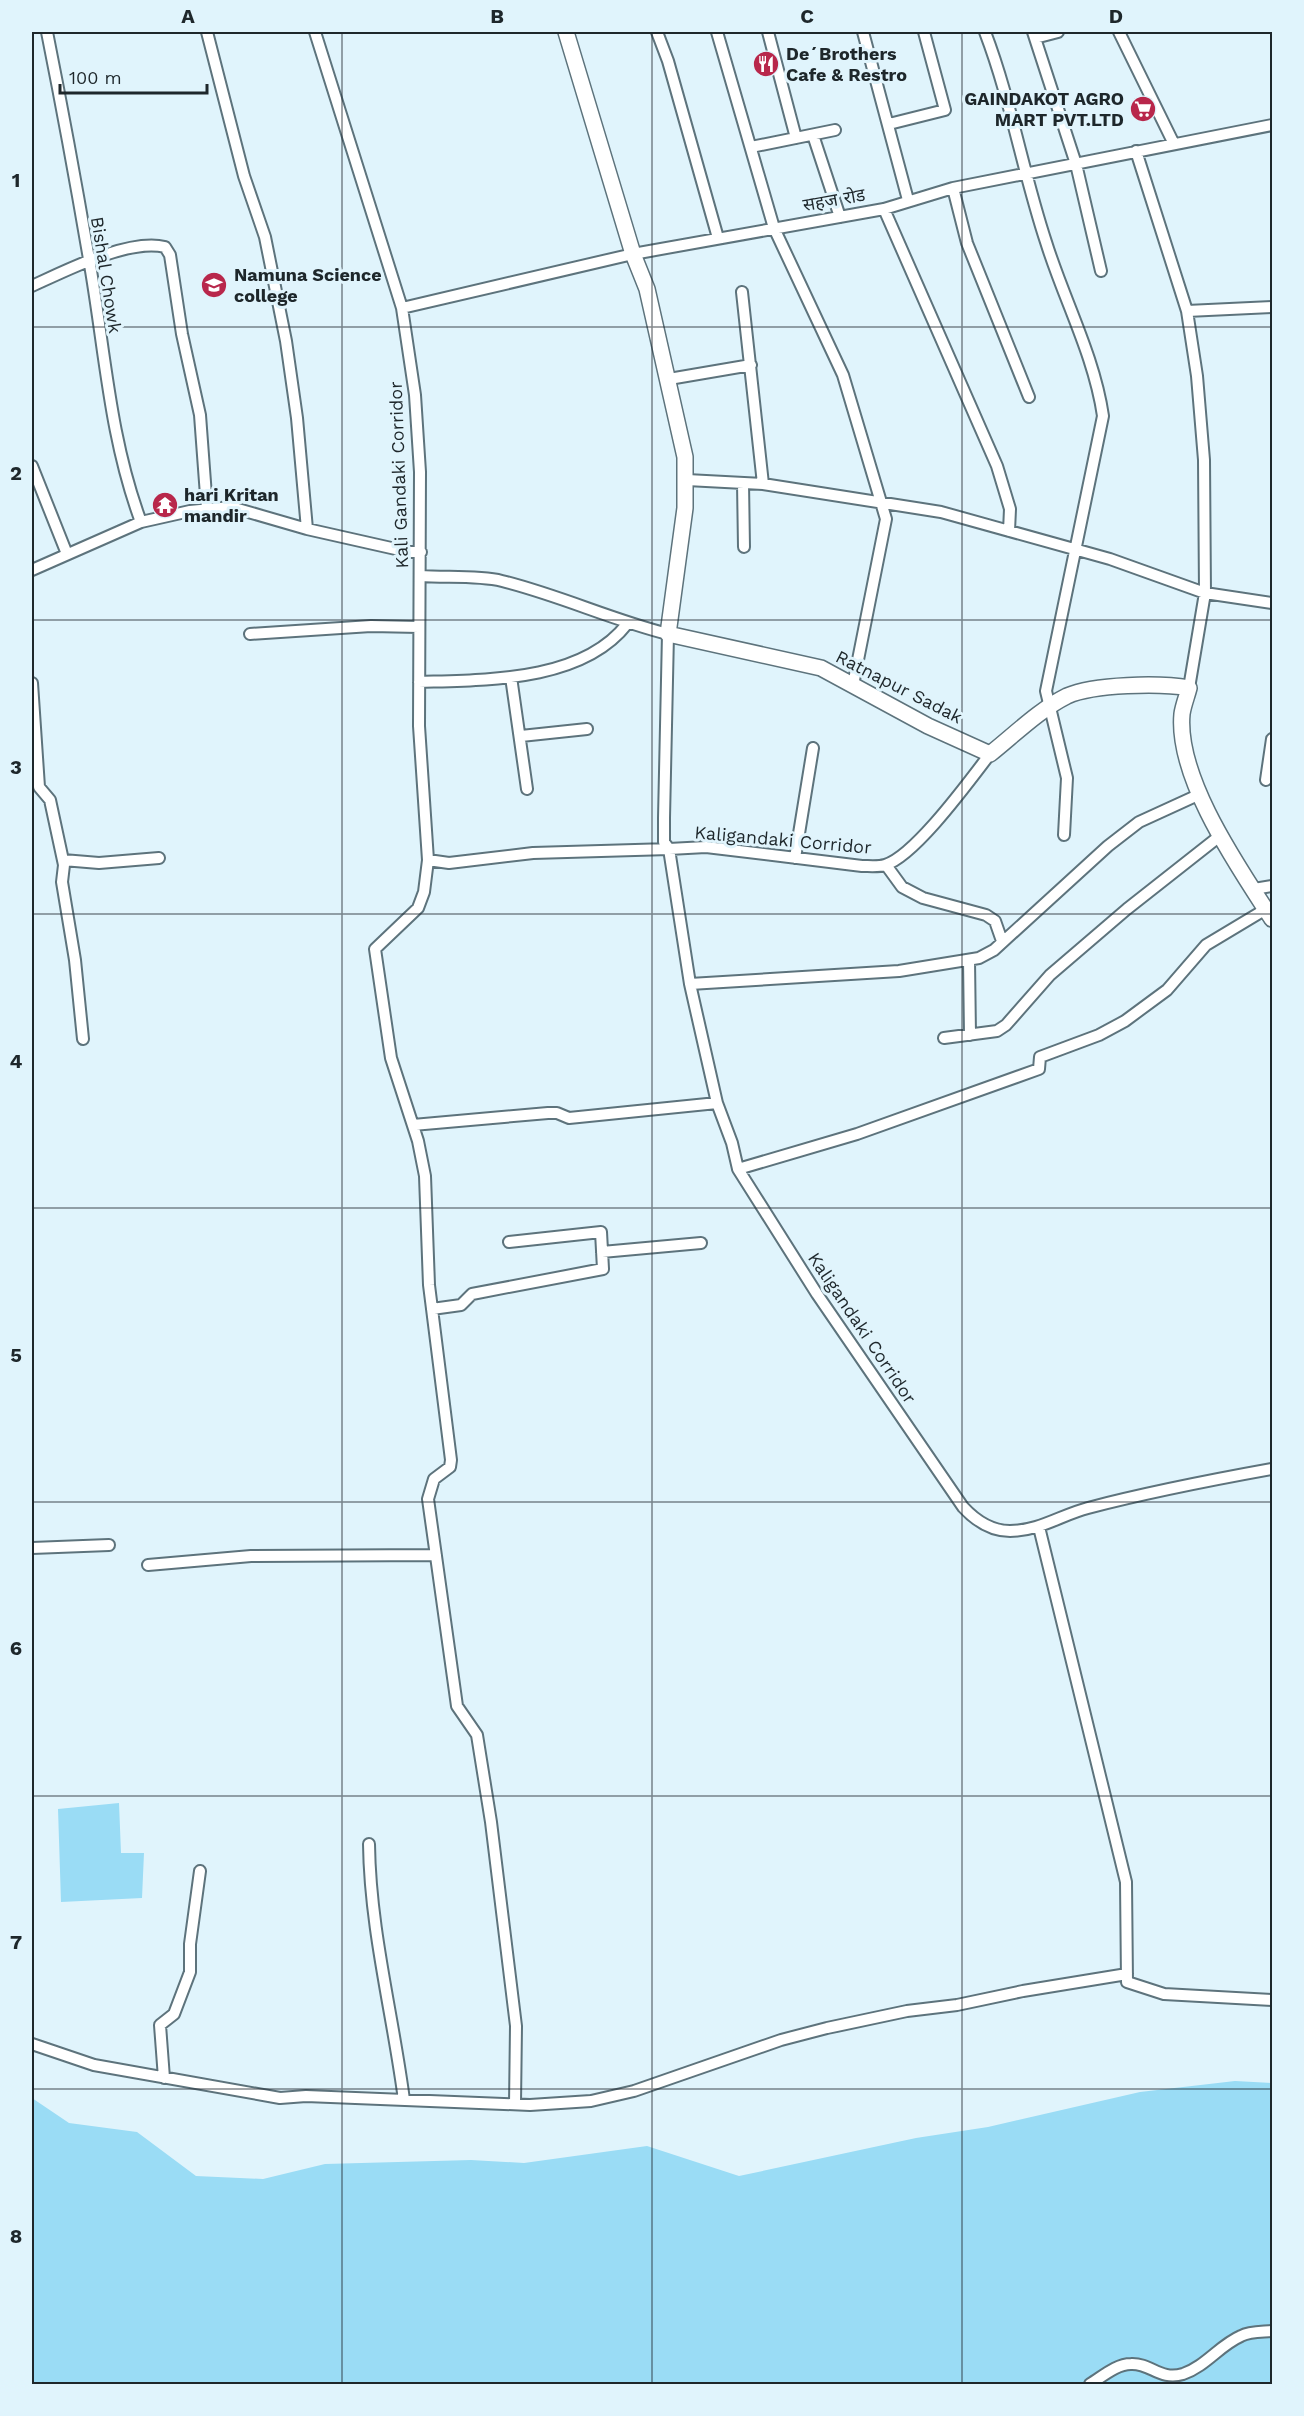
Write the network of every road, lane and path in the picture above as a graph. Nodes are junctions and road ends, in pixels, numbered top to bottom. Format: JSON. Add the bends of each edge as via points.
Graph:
{"nodes":[{"id":1,"x":47,"y":32,"type":"edge"},
{"id":2,"x":207,"y":32,"type":"edge"},
{"id":3,"x":315,"y":32,"type":"edge"},
{"id":4,"x":566,"y":32,"type":"edge"},
{"id":5,"x":657,"y":32,"type":"edge"},
{"id":6,"x":717,"y":32,"type":"edge"},
{"id":7,"x":768,"y":32,"type":"edge"},
{"id":8,"x":863,"y":32,"type":"edge"},
{"id":9,"x":924,"y":32,"type":"edge"},
{"id":10,"x":985,"y":32,"type":"edge"},
{"id":11,"x":1058,"y":32,"type":"edge"},
{"id":12,"x":1119,"y":32,"type":"edge"},
{"id":13,"x":1034,"y":35,"type":"edge"},
{"id":14,"x":889,"y":124,"type":"junction"},
{"id":15,"x":1272,"y":125,"type":"edge"},
{"id":16,"x":836,"y":130,"type":"dead end"},
{"id":17,"x":813,"y":135,"type":"junction"},
{"id":18,"x":796,"y":138,"type":"junction"},
{"id":19,"x":1174,"y":144,"type":"junction"},
{"id":20,"x":751,"y":147,"type":"junction"},
{"id":21,"x":1136,"y":151,"type":"junction"},
{"id":22,"x":1076,"y":164,"type":"junction"},
{"id":23,"x":1028,"y":175,"type":"junction"},
{"id":24,"x":953,"y":188,"type":"junction"},
{"id":25,"x":908,"y":200,"type":"junction"},
{"id":26,"x":884,"y":209,"type":"junction"},
{"id":27,"x":840,"y":217,"type":"junction"},
{"id":28,"x":774,"y":228,"type":"junction"},
{"id":29,"x":718,"y":238,"type":"junction"},
{"id":30,"x":633,"y":254,"type":"junction"},
{"id":31,"x":89,"y":260,"type":"junction"},
{"id":32,"x":1101,"y":271,"type":"dead end"},
{"id":33,"x":32,"y":286,"type":"edge"},
{"id":34,"x":742,"y":292,"type":"dead end"},
{"id":35,"x":402,"y":308,"type":"junction"},
{"id":36,"x":1272,"y":308,"type":"edge"},
{"id":37,"x":1187,"y":311,"type":"junction"},
{"id":38,"x":752,"y":365,"type":"junction"},
{"id":39,"x":669,"y":380,"type":"junction"},
{"id":40,"x":1029,"y":397,"type":"dead end"},
{"id":41,"x":32,"y":466,"type":"edge"},
{"id":42,"x":687,"y":480,"type":"junction"},
{"id":43,"x":742,"y":483,"type":"junction"},
{"id":44,"x":763,"y":484,"type":"junction"},
{"id":45,"x":882,"y":502,"type":"junction"},
{"id":46,"x":207,"y":509,"type":"junction"},
{"id":47,"x":141,"y":522,"type":"junction"},
{"id":48,"x":307,"y":529,"type":"junction"},
{"id":49,"x":1009,"y":531,"type":"junction"},
{"id":50,"x":744,"y":547,"type":"dead end"},
{"id":51,"x":1074,"y":550,"type":"junction"},
{"id":52,"x":421,"y":552,"type":"junction"},
{"id":53,"x":67,"y":554,"type":"junction"},
{"id":54,"x":32,"y":570,"type":"edge"},
{"id":55,"x":420,"y":576,"type":"junction"},
{"id":56,"x":1205,"y":593,"type":"junction"},
{"id":57,"x":1272,"y":603,"type":"edge"},
{"id":58,"x":627,"y":624,"type":"junction"},
{"id":59,"x":419,"y":627,"type":"junction"},
{"id":60,"x":250,"y":634,"type":"dead end"},
{"id":61,"x":668,"y":634,"type":"junction"},
{"id":62,"x":511,"y":677,"type":"junction"},
{"id":63,"x":419,"y":682,"type":"junction"},
{"id":64,"x":32,"y":683,"type":"edge"},
{"id":65,"x":853,"y":685,"type":"junction"},
{"id":66,"x":1190,"y":688,"type":"junction"},
{"id":67,"x":1049,"y":707,"type":"junction"},
{"id":68,"x":587,"y":729,"type":"dead end"},
{"id":69,"x":520,"y":736,"type":"junction"},
{"id":70,"x":1272,"y":739,"type":"edge"},
{"id":71,"x":813,"y":748,"type":"dead end"},
{"id":72,"x":990,"y":754,"type":"junction"},
{"id":73,"x":1266,"y":780,"type":"dead end"},
{"id":74,"x":527,"y":789,"type":"dead end"},
{"id":75,"x":1198,"y":795,"type":"junction"},
{"id":76,"x":1064,"y":835,"type":"dead end"},
{"id":77,"x":1221,"y":835,"type":"junction"},
{"id":78,"x":669,"y":849,"type":"junction"},
{"id":79,"x":159,"y":858,"type":"dead end"},
{"id":80,"x":795,"y":858,"type":"junction"},
{"id":81,"x":63,"y":860,"type":"junction"},
{"id":82,"x":428,"y":860,"type":"junction"},
{"id":83,"x":886,"y":865,"type":"junction"},
{"id":84,"x":1272,"y":886,"type":"edge"},
{"id":85,"x":1254,"y":889,"type":"junction"},
{"id":86,"x":1269,"y":914,"type":"edge"},
{"id":87,"x":1002,"y":941,"type":"junction"},
{"id":88,"x":969,"y":960,"type":"junction"},
{"id":89,"x":690,"y":984,"type":"junction"},
{"id":90,"x":970,"y":1035,"type":"junction"},
{"id":91,"x":944,"y":1038,"type":"dead end"},
{"id":92,"x":83,"y":1039,"type":"dead end"},
{"id":93,"x":717,"y":1103,"type":"junction"},
{"id":94,"x":413,"y":1125,"type":"junction"},
{"id":95,"x":738,"y":1169,"type":"junction"},
{"id":96,"x":509,"y":1242,"type":"dead end"},
{"id":97,"x":701,"y":1243,"type":"dead end"},
{"id":98,"x":602,"y":1252,"type":"junction"},
{"id":99,"x":432,"y":1309,"type":"junction"},
{"id":100,"x":1272,"y":1469,"type":"edge"},
{"id":101,"x":1039,"y":1527,"type":"junction"},
{"id":102,"x":109,"y":1545,"type":"dead end"},
{"id":103,"x":32,"y":1548,"type":"edge"},
{"id":104,"x":436,"y":1555,"type":"junction"},
{"id":105,"x":148,"y":1565,"type":"dead end"},
{"id":106,"x":369,"y":1844,"type":"dead end"},
{"id":107,"x":200,"y":1871,"type":"dead end"},
{"id":108,"x":1127,"y":1974,"type":"junction"},
{"id":109,"x":1272,"y":2000,"type":"edge"},
{"id":110,"x":32,"y":2044,"type":"edge"},
{"id":111,"x":164,"y":2078,"type":"junction"},
{"id":112,"x":404,"y":2100,"type":"junction"},
{"id":113,"x":515,"y":2104,"type":"junction"},
{"id":114,"x":1272,"y":2331,"type":"edge"},
{"id":115,"x":1090,"y":2385,"type":"edge"}],
"edges":[{"from":1,"to":31,"type":"street","name":"Bishal Chowk"},
{"from":2,"to":48,"type":"street","via":[[244,176],[265,237],[286,341]]},
{"from":3,"to":35,"type":"street","name":"Kali Gandaki Corridor"},
{"from":4,"to":30,"type":"main road"},
{"from":5,"to":29,"type":"street"},
{"from":6,"to":20,"type":"street"},
{"from":7,"to":18,"type":"street"},
{"from":8,"to":14,"type":"street"},
{"from":9,"to":14,"type":"street","via":[[945,110]]},
{"from":10,"to":23,"type":"street"},
{"from":11,"to":13,"type":"street"},
{"from":12,"to":19,"type":"street"},
{"from":13,"to":22,"type":"street"},
{"from":14,"to":25,"type":"street"},
{"from":15,"to":19,"type":"street","name":"सहज रोड"},
{"from":16,"to":17,"type":"street"},
{"from":17,"to":18,"type":"street"},
{"from":17,"to":27,"type":"street"},
{"from":18,"to":20,"type":"street"},
{"from":19,"to":21,"type":"street","name":"सहज रोड"},
{"from":20,"to":28,"type":"street"},
{"from":21,"to":22,"type":"street","name":"सहज रोड"},
{"from":21,"to":37,"type":"street"},
{"from":22,"to":23,"type":"street","name":"सहज रोड"},
{"from":22,"to":32,"type":"street"},
{"from":23,"to":24,"type":"street","name":"सहज रोड"},
{"from":23,"to":51,"type":"street","via":[[1046,243],[1100,395],[1103,416]]},
{"from":24,"to":25,"type":"street","name":"सहज रोड"},
{"from":24,"to":40,"type":"street","via":[[967,243]]},
{"from":25,"to":26,"type":"street","name":"सहज रोड"},
{"from":26,"to":27,"type":"street","name":"सहज रोड"},
{"from":26,"to":49,"type":"street","via":[[997,466],[1010,509]]},
{"from":27,"to":28,"type":"street","name":"सहज रोड"},
{"from":28,"to":29,"type":"street","name":"सहज रोड"},
{"from":28,"to":45,"type":"street","via":[[843,375]]},
{"from":29,"to":30,"type":"street","name":"सहज रोड"},
{"from":30,"to":35,"type":"street","name":"सहज रोड"},
{"from":30,"to":39,"type":"main road","via":[[647,289]]},
{"from":31,"to":33,"type":"street"},
{"from":31,"to":46,"type":"street","via":[[156,245],[165,247],[170,255],[200,415]]},
{"from":31,"to":47,"type":"street","name":"Bishal Chowk","via":[[109,395],[128,487]]},
{"from":34,"to":38,"type":"street"},
{"from":35,"to":52,"type":"street","name":"Kali Gandaki Corridor","via":[[414,389]]},
{"from":36,"to":37,"type":"street"},
{"from":37,"to":56,"type":"street","via":[[1204,460]]},
{"from":38,"to":39,"type":"street"},
{"from":38,"to":44,"type":"street"},
{"from":39,"to":42,"type":"main road"},
{"from":41,"to":53,"type":"street"},
{"from":42,"to":43,"type":"street"},
{"from":42,"to":61,"type":"main road"},
{"from":43,"to":44,"type":"street"},
{"from":43,"to":50,"type":"street"},
{"from":44,"to":45,"type":"street"},
{"from":45,"to":49,"type":"street","via":[[941,512]]},
{"from":45,"to":65,"type":"street","via":[[886,519]]},
{"from":46,"to":47,"type":"street"},
{"from":46,"to":48,"type":"street","via":[[231,507]]},
{"from":47,"to":53,"type":"street"},
{"from":48,"to":52,"type":"street"},
{"from":49,"to":51,"type":"street"},
{"from":51,"to":56,"type":"street"},
{"from":51,"to":67,"type":"street","via":[[1046,691]]},
{"from":52,"to":55,"type":"street","name":"Kali Gandaki Corridor"},
{"from":53,"to":54,"type":"street"},
{"from":55,"to":58,"type":"street","via":[[500,580]]},
{"from":55,"to":59,"type":"street","name":"Kali Gandaki Corridor"},
{"from":56,"to":57,"type":"street"},
{"from":56,"to":66,"type":"street"},
{"from":58,"to":61,"type":"street"},
{"from":58,"to":62,"type":"street","via":[[601,647],[572,661],[545,672]]},
{"from":59,"to":60,"type":"street"},
{"from":59,"to":63,"type":"street","name":"Kali Gandaki Corridor"},
{"from":61,"to":65,"type":"main road","name":"Ratnapur Sadak","via":[[821,668]]},
{"from":61,"to":78,"type":"street","via":[[664,842]]},
{"from":62,"to":63,"type":"street"},
{"from":62,"to":69,"type":"street"},
{"from":63,"to":82,"type":"street","name":"Kali Gandaki Corridor"},
{"from":64,"to":81,"type":"street","via":[[39,787],[50,800]]},
{"from":65,"to":72,"type":"main road","name":"Ratnapur Sadak"},
{"from":66,"to":67,"type":"main road","via":[[1167,684],[1087,690]]},
{"from":66,"to":75,"type":"main road","via":[[1182,715],[1184,742]]},
{"from":67,"to":72,"type":"main road"},
{"from":67,"to":76,"type":"street","via":[[1067,778]]},
{"from":68,"to":69,"type":"street"},
{"from":69,"to":74,"type":"street"},
{"from":70,"to":73,"type":"street"},
{"from":71,"to":80,"type":"street"},
{"from":72,"to":83,"type":"street","name":"Kaligandaki Corridor","via":[[940,818]]},
{"from":75,"to":77,"type":"main road"},
{"from":75,"to":87,"type":"street","via":[[1139,822]]},
{"from":77,"to":85,"type":"main road"},
{"from":77,"to":90,"type":"street","via":[[1050,975],[1006,1025],[997,1031]]},
{"from":78,"to":80,"type":"street","name":"Kaligandaki Corridor","via":[[706,847]]},
{"from":78,"to":82,"type":"street","name":"Kaligandaki Corridor"},
{"from":78,"to":89,"type":"street","name":"Kaligandaki Corridor"},
{"from":79,"to":81,"type":"street","via":[[99,863]]},
{"from":80,"to":83,"type":"street","name":"Kaligandaki Corridor"},
{"from":81,"to":92,"type":"street","via":[[62,882]]},
{"from":82,"to":94,"type":"street","name":"Kali Gandaki Corridor","via":[[418,908],[375,949],[391,1058]]},
{"from":83,"to":87,"type":"street","via":[[902,887],[923,898],[986,915],[995,921]]},
{"from":84,"to":85,"type":"street"},
{"from":85,"to":86,"type":"main road"},
{"from":86,"to":95,"type":"street","via":[[1206,945],[1167,990],[1099,1035],[1040,1058],[1039,1069],[857,1134]]},
{"from":87,"to":88,"type":"street","via":[[994,950]]},
{"from":88,"to":89,"type":"street","via":[[899,971]]},
{"from":88,"to":90,"type":"street"},
{"from":89,"to":93,"type":"street","name":"Kaligandaki Corridor"},
{"from":90,"to":91,"type":"street"},
{"from":93,"to":94,"type":"street","via":[[569,1118],[548,1113]]},
{"from":93,"to":95,"type":"street","name":"Kaligandaki Corridor"},
{"from":94,"to":99,"type":"street","via":[[425,1176]]},
{"from":95,"to":101,"type":"street","name":"Kaligandaki Corridor","via":[[817,1294],[963,1507],[990,1528],[1009,1531]]},
{"from":96,"to":98,"type":"street","via":[[601,1232]]},
{"from":97,"to":98,"type":"street"},
{"from":98,"to":99,"type":"street","via":[[603,1269],[472,1294],[461,1305]]},
{"from":99,"to":104,"type":"street","via":[[451,1460],[450,1467],[435,1479],[428,1499]]},
{"from":100,"to":101,"type":"street","name":"Kaligandaki Corridor","via":[[1086,1508]]},
{"from":101,"to":108,"type":"street","via":[[1126,1882]]},
{"from":102,"to":103,"type":"street"},
{"from":104,"to":105,"type":"street","via":[[251,1556]]},
{"from":104,"to":113,"type":"street","via":[[457,1706],[477,1735],[491,1821],[516,2026]]},
{"from":106,"to":112,"type":"street","via":[[377,1940]]},
{"from":107,"to":111,"type":"street","via":[[190,1972],[174,2014],[160,2025]]},
{"from":108,"to":109,"type":"street","via":[[1127,1982],[1164,1994]]},
{"from":108,"to":113,"type":"street","via":[[827,2028],[610,2097]]},
{"from":110,"to":111,"type":"street","via":[[94,2066]]},
{"from":111,"to":112,"type":"street","via":[[280,2098]]},
{"from":112,"to":113,"type":"street"},
{"from":114,"to":115,"type":"street","via":[[1241,2336],[1204,2364],[1184,2373],[1170,2377],[1130,2364]]}]}
